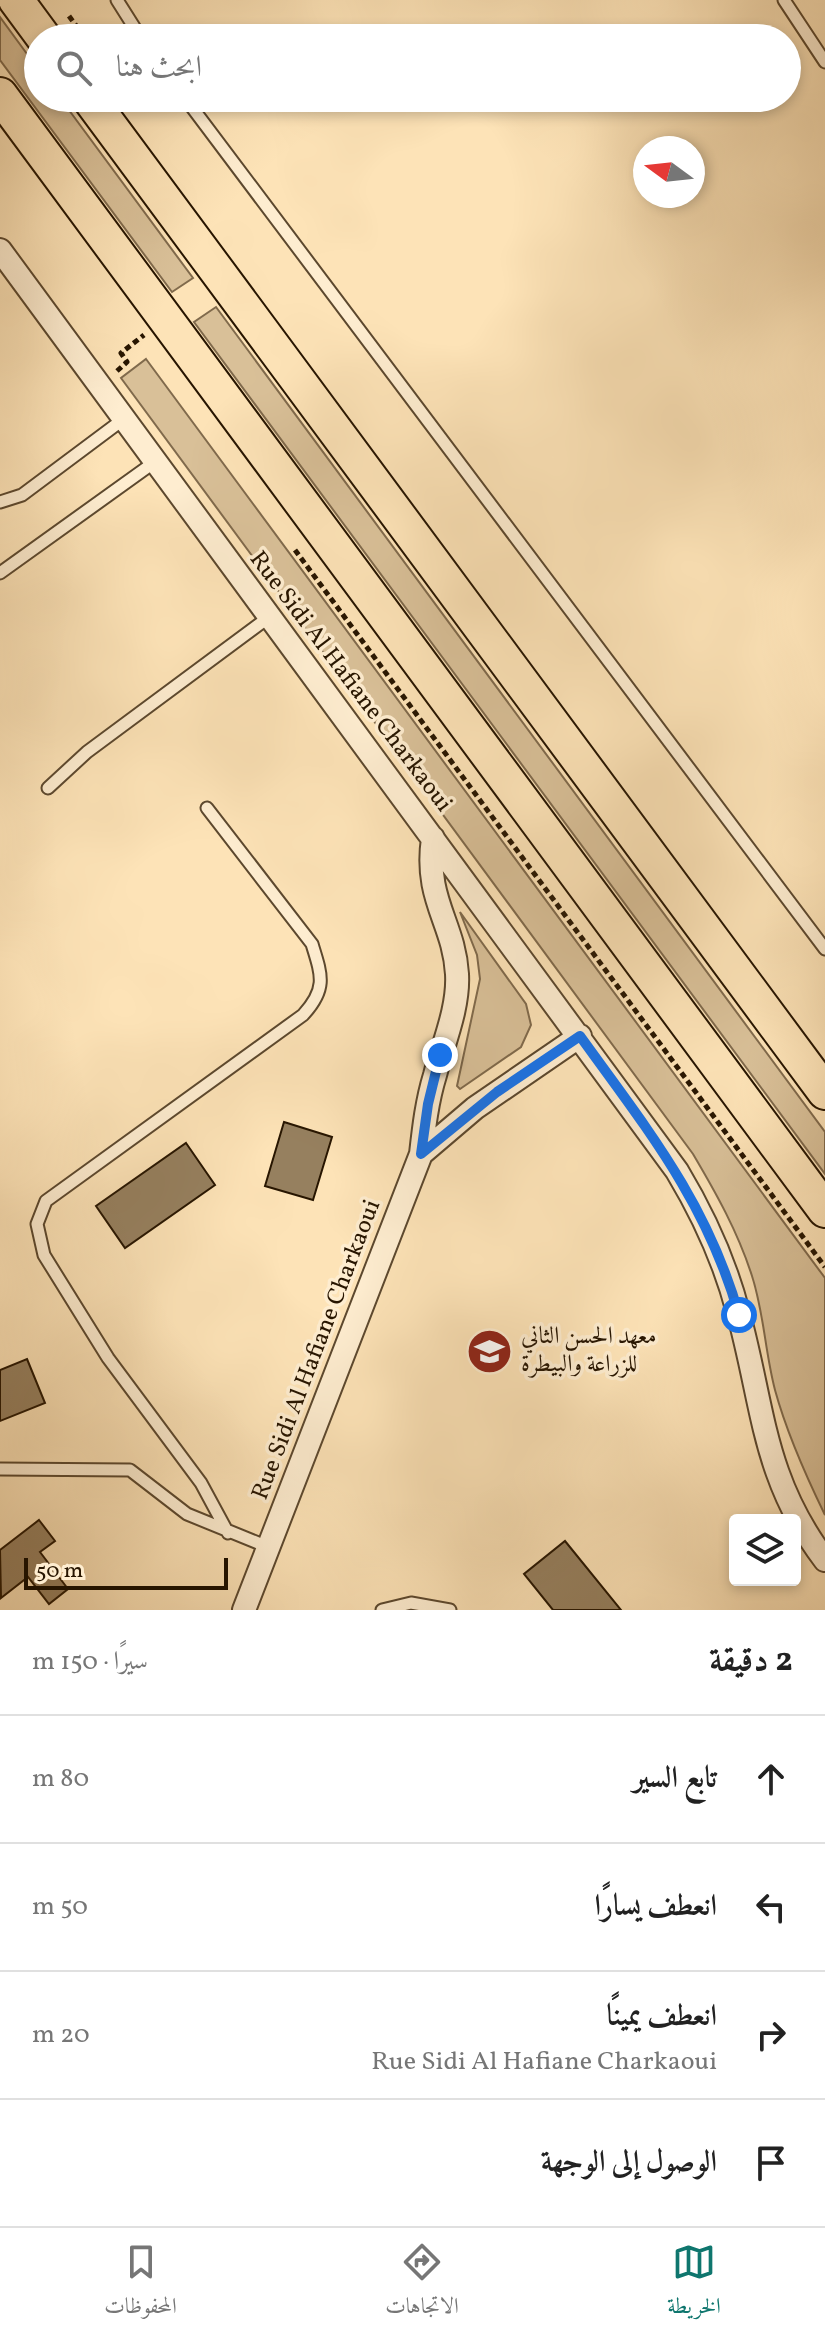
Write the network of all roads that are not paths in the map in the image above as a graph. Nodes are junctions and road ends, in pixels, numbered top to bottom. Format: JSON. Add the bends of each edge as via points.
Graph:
{"nodes":[{"id":1,"x":16,"y":0,"type":"edge"},
{"id":2,"x":117,"y":0,"type":"edge"},
{"id":3,"x":784,"y":0,"type":"edge"},
{"id":4,"x":34,"y":24,"type":"edge"},
{"id":5,"x":132,"y":24,"type":"edge"},
{"id":6,"x":800,"y":24,"type":"edge"},
{"id":7,"x":801,"y":26,"type":"edge"},
{"id":8,"x":825,"y":62,"type":"edge"},
{"id":9,"x":0,"y":95,"type":"edge"},
{"id":10,"x":99,"y":112,"type":"edge"},
{"id":11,"x":196,"y":112,"type":"edge"},
{"id":12,"x":0,"y":250,"type":"edge"},
{"id":13,"x":125,"y":418,"type":"junction"},
{"id":14,"x":156,"y":461,"type":"junction"},
{"id":15,"x":0,"y":502,"type":"edge"},
{"id":16,"x":0,"y":573,"type":"edge"},
{"id":17,"x":269,"y":617,"type":"junction"},
{"id":18,"x":48,"y":788,"type":"dead end"},
{"id":19,"x":207,"y":808,"type":"dead end"},
{"id":20,"x":433,"y":838,"type":"junction"},
{"id":21,"x":825,"y":949,"type":"edge"},
{"id":22,"x":580,"y":1036,"type":"junction"},
{"id":23,"x":825,"y":1092,"type":"edge"},
{"id":24,"x":421,"y":1154,"type":"junction"},
{"id":25,"x":825,"y":1210,"type":"edge"},
{"id":26,"x":0,"y":1469,"type":"edge"},
{"id":27,"x":228,"y":1533,"type":"junction"},
{"id":28,"x":268,"y":1547,"type":"junction"},
{"id":29,"x":825,"y":1560,"type":"edge"},
{"id":30,"x":244,"y":1610,"type":"edge"},
{"id":31,"x":382,"y":1610,"type":"edge"},
{"id":32,"x":450,"y":1610,"type":"edge"}],
"edges":[{"from":1,"to":4,"type":"main road"},
{"from":2,"to":5,"type":"lane"},
{"from":3,"to":6,"type":"lane"},
{"from":7,"to":8,"type":"lane"},
{"from":9,"to":25,"type":"main road"},
{"from":10,"to":23,"type":"main road"},
{"from":11,"to":21,"type":"lane"},
{"from":12,"to":13,"type":"street","name":"Rue Sidi Al Hafiane Charkaoui"},
{"from":13,"to":14,"type":"street","name":"Rue Sidi Al Hafiane Charkaoui"},
{"from":13,"to":15,"type":"lane","via":[[22,495]]},
{"from":14,"to":16,"type":"lane"},
{"from":14,"to":17,"type":"street","name":"Rue Sidi Al Hafiane Charkaoui"},
{"from":17,"to":18,"type":"lane","via":[[87,752]]},
{"from":17,"to":20,"type":"street","name":"Rue Sidi Al Hafiane Charkaoui"},
{"from":19,"to":27,"type":"lane","via":[[312,944],[320,968],[316,1001],[46,1201],[38,1214],[37,1238],[68,1298],[201,1483]]},
{"from":20,"to":22,"type":"street"},
{"from":20,"to":24,"type":"street","name":"Rue Sidi Al Hafiane Charkaoui","via":[[434,898],[457,976]]},
{"from":22,"to":24,"type":"street","via":[[497,1092]]},
{"from":22,"to":29,"type":"street","via":[[677,1171],[708,1229],[739,1315],[766,1445],[800,1522]]},
{"from":24,"to":28,"type":"street","name":"Rue Sidi Al Hafiane Charkaoui"},
{"from":26,"to":27,"type":"lane","via":[[130,1470],[187,1514]]},
{"from":27,"to":28,"type":"lane"},
{"from":28,"to":30,"type":"street","name":"Rue Sidi Al Hafiane Charkaoui"},
{"from":31,"to":32,"type":"lane","via":[[411,1603]]}]}
